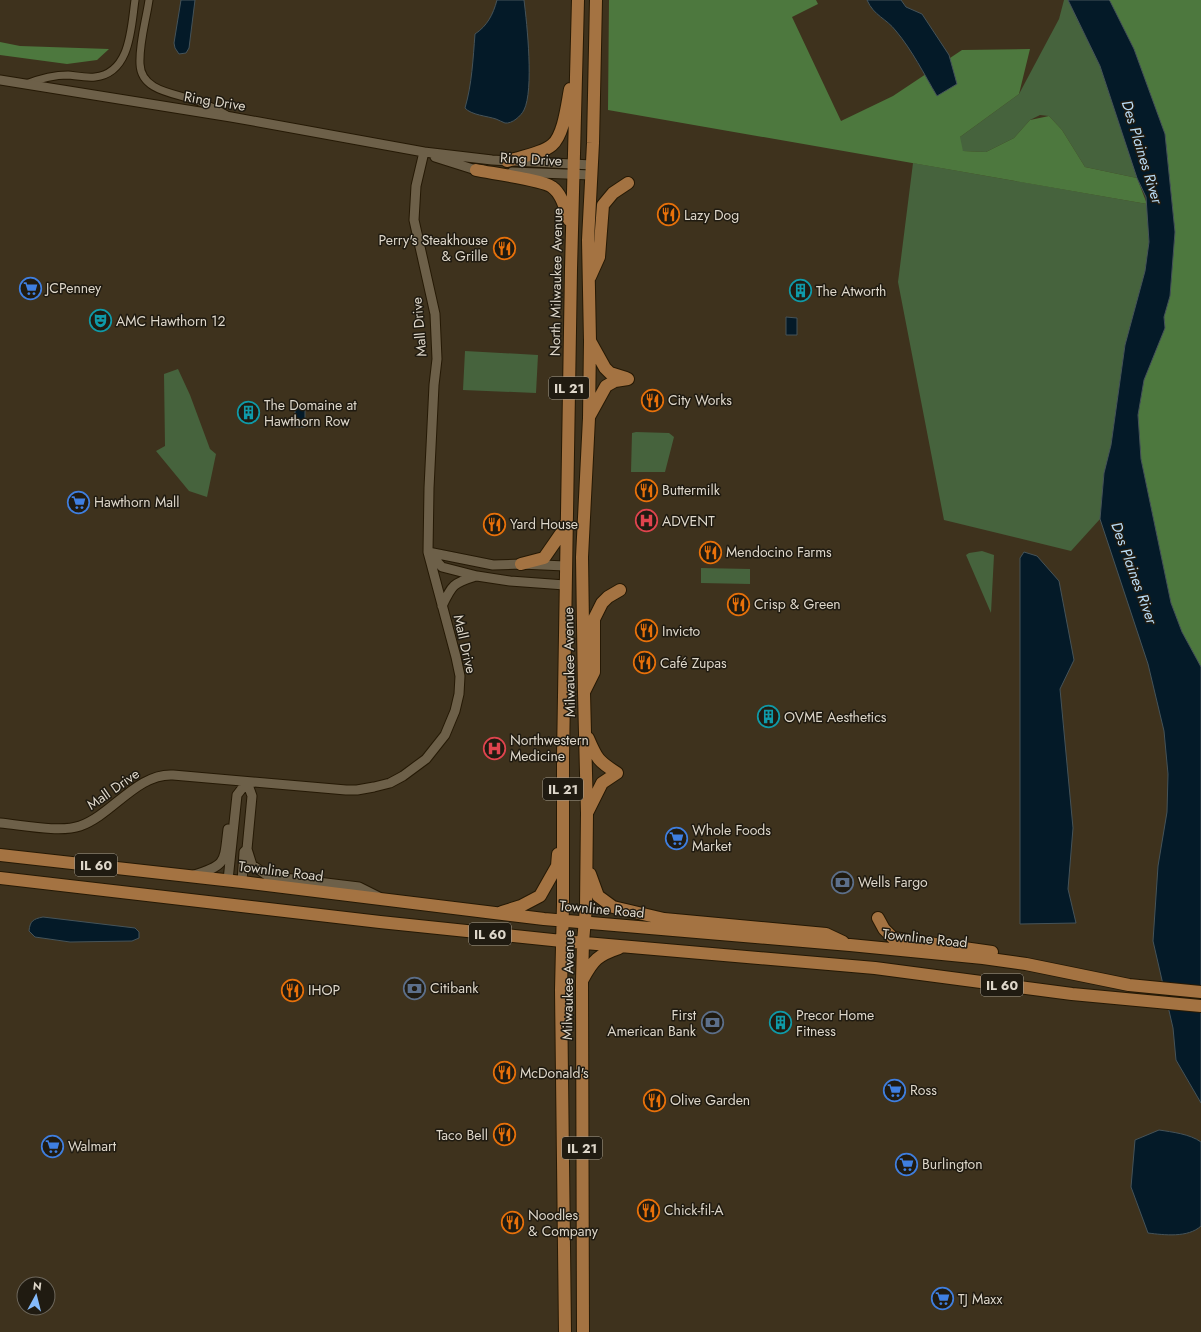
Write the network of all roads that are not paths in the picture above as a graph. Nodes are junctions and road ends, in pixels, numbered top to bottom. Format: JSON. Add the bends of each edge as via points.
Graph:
{"nodes":[{"id":1,"x":137,"y":0,"type":"edge"},
{"id":2,"x":578,"y":0,"type":"edge"},
{"id":3,"x":596,"y":0,"type":"edge"},
{"id":4,"x":149,"y":1,"type":"edge"},
{"id":5,"x":576,"y":54,"type":"junction"},
{"id":6,"x":0,"y":80,"type":"edge"},
{"id":7,"x":26,"y":84,"type":"junction"},
{"id":8,"x":231,"y":118,"type":"junction"},
{"id":9,"x":424,"y":152,"type":"junction"},
{"id":10,"x":507,"y":161,"type":"junction"},
{"id":11,"x":476,"y":170,"type":"junction"},
{"id":12,"x":573,"y":170,"type":"junction"},
{"id":13,"x":592,"y":170,"type":"junction"},
{"id":14,"x":628,"y":183,"type":"dead end"},
{"id":15,"x":571,"y":269,"type":"junction"},
{"id":16,"x":588,"y":280,"type":"junction"},
{"id":17,"x":590,"y":341,"type":"junction"},
{"id":18,"x":589,"y":418,"type":"junction"},
{"id":19,"x":567,"y":506,"type":"junction"},
{"id":20,"x":428,"y":552,"type":"junction"},
{"id":21,"x":521,"y":564,"type":"junction"},
{"id":22,"x":565,"y":566,"type":"junction"},
{"id":23,"x":477,"y":576,"type":"junction"},
{"id":24,"x":565,"y":585,"type":"junction"},
{"id":25,"x":620,"y":590,"type":"dead end"},
{"id":26,"x":442,"y":606,"type":"junction"},
{"id":27,"x":566,"y":612,"type":"joint"},
{"id":28,"x":584,"y":693,"type":"junction"},
{"id":29,"x":585,"y":732,"type":"junction"},
{"id":30,"x":563,"y":757,"type":"junction"},
{"id":31,"x":247,"y":782,"type":"junction"},
{"id":32,"x":236,"y":808,"type":"junction"},
{"id":33,"x":587,"y":813,"type":"junction"},
{"id":34,"x":0,"y":823,"type":"edge"},
{"id":35,"x":248,"y":848,"type":"junction"},
{"id":36,"x":0,"y":855,"type":"edge"},
{"id":37,"x":587,"y":865,"type":"junction"},
{"id":38,"x":191,"y":876,"type":"junction"},
{"id":39,"x":0,"y":878,"type":"edge"},
{"id":40,"x":228,"y":880,"type":"junction"},
{"id":41,"x":242,"y":882,"type":"junction"},
{"id":42,"x":386,"y":900,"type":"junction"},
{"id":43,"x":496,"y":913,"type":"junction"},
{"id":44,"x":878,"y":918,"type":"dead end"},
{"id":45,"x":563,"y":920,"type":"junction"},
{"id":46,"x":584,"y":922,"type":"junction"},
{"id":47,"x":562,"y":942,"type":"junction"},
{"id":48,"x":583,"y":942,"type":"junction"},
{"id":49,"x":850,"y":945,"type":"junction"},
{"id":50,"x":622,"y":947,"type":"junction"},
{"id":51,"x":1026,"y":964,"type":"junction"},
{"id":52,"x":582,"y":981,"type":"junction"},
{"id":53,"x":1201,"y":992,"type":"edge"},
{"id":54,"x":1201,"y":1006,"type":"edge"},
{"id":55,"x":565,"y":1332,"type":"edge"},
{"id":56,"x":582,"y":1332,"type":"edge"}],
"edges":[{"from":1,"to":4,"type":"street"},
{"from":1,"to":7,"type":"street","via":[[128,45],[118,67],[107,74],[95,77],[66,75],[42,78]]},
{"from":2,"to":5,"type":"main road","name":"North Milwaukee Avenue","number":"IL 21"},
{"from":3,"to":13,"type":"main road","number":"IL 21"},
{"from":4,"to":8,"type":"street","via":[[141,43],[140,66],[144,77],[163,91],[194,99],[216,108]]},
{"from":5,"to":10,"type":"main road","via":[[563,124],[552,145],[537,153]]},
{"from":5,"to":12,"type":"main road","name":"North Milwaukee Avenue","number":"IL 21"},
{"from":6,"to":7,"type":"street","name":"Ring Drive"},
{"from":7,"to":8,"type":"street","name":"Ring Drive"},
{"from":8,"to":9,"type":"street","name":"Ring Drive"},
{"from":9,"to":10,"type":"street","name":"Ring Drive"},
{"from":9,"to":11,"type":"street","name":"Ring Drive"},
{"from":9,"to":20,"type":"street","name":"Mall Drive","via":[[416,186],[414,220],[435,314],[437,359]]},
{"from":10,"to":12,"type":"street","name":"Ring Drive"},
{"from":11,"to":12,"type":"street","name":"Ring Drive"},
{"from":11,"to":15,"type":"main road","via":[[552,186],[559,194],[570,223]]},
{"from":12,"to":13,"type":"street","name":"Ring Drive"},
{"from":12,"to":15,"type":"main road","name":"North Milwaukee Avenue","number":"IL 21"},
{"from":13,"to":16,"type":"main road","number":"IL 21"},
{"from":14,"to":16,"type":"main road","via":[[613,193],[603,205],[600,257]]},
{"from":15,"to":19,"type":"main road","name":"North Milwaukee Avenue","number":"IL 21"},
{"from":16,"to":17,"type":"main road","number":"IL 21"},
{"from":17,"to":18,"type":"main road","number":"IL 21"},
{"from":17,"to":18,"type":"main road","via":[[610,373],[628,379],[615,381],[606,386]]},
{"from":18,"to":28,"type":"main road","name":"Milwaukee Avenue","number":"IL 21","via":[[582,568]]},
{"from":19,"to":21,"type":"main road","via":[[562,532],[544,558]]},
{"from":19,"to":22,"type":"main road","name":"North Milwaukee Avenue","number":"IL 21"},
{"from":20,"to":21,"type":"street","via":[[492,565]]},
{"from":20,"to":23,"type":"street","via":[[442,568]]},
{"from":20,"to":26,"type":"street","name":"Mall Drive"},
{"from":21,"to":22,"type":"street"},
{"from":22,"to":24,"type":"main road","name":"North Milwaukee Avenue","number":"IL 21"},
{"from":23,"to":24,"type":"street"},
{"from":23,"to":26,"type":"street","via":[[460,581],[451,587]]},
{"from":24,"to":27,"type":"main road","name":"North Milwaukee Avenue","number":"IL 21"},
{"from":25,"to":28,"type":"main road","via":[[602,603],[594,619],[594,672]]},
{"from":26,"to":31,"type":"street","name":"Mall Drive","via":[[460,676],[459,694],[445,735],[426,759],[390,783],[357,790]]},
{"from":27,"to":30,"type":"main road","name":"Milwaukee Avenue","number":"IL 21"},
{"from":28,"to":29,"type":"main road","name":"Milwaukee Avenue","number":"IL 21"},
{"from":29,"to":33,"type":"main road","name":"Milwaukee Avenue","number":"IL 21"},
{"from":29,"to":33,"type":"main road","via":[[597,758],[617,773],[602,783]]},
{"from":30,"to":43,"type":"main road","via":[[557,866],[540,896],[521,906]]},
{"from":30,"to":45,"type":"main road","name":"Milwaukee Avenue","number":"IL 21"},
{"from":31,"to":32,"type":"street","via":[[237,796]]},
{"from":31,"to":34,"type":"street","name":"Mall Drive","via":[[161,776],[152,778],[101,816],[78,827],[55,829]]},
{"from":31,"to":35,"type":"street","via":[[252,796]]},
{"from":32,"to":38,"type":"street","via":[[229,817],[224,859],[214,868]]},
{"from":32,"to":40,"type":"street"},
{"from":33,"to":37,"type":"main road","name":"Milwaukee Avenue","number":"IL 21"},
{"from":35,"to":41,"type":"street","via":[[244,852]]},
{"from":35,"to":42,"type":"street","via":[[252,865],[268,876],[359,887]]},
{"from":36,"to":38,"type":"main road","name":"Townline Road","number":"IL 60"},
{"from":37,"to":46,"type":"main road","name":"Milwaukee Avenue","number":"IL 21"},
{"from":37,"to":49,"type":"main road","via":[[598,896],[613,907],[664,919],[826,934]]},
{"from":38,"to":40,"type":"main road","name":"Townline Road","number":"IL 60"},
{"from":39,"to":47,"type":"main road","number":"IL 60"},
{"from":40,"to":41,"type":"main road","name":"Townline Road","number":"IL 60"},
{"from":41,"to":42,"type":"main road","name":"Townline Road","number":"IL 60"},
{"from":42,"to":43,"type":"main road","name":"Townline Road","number":"IL 60"},
{"from":43,"to":45,"type":"main road","name":"Townline Road","number":"IL 60"},
{"from":44,"to":51,"type":"main road","via":[[893,938],[1009,954]]},
{"from":45,"to":46,"type":"main road","name":"Townline Road","number":"IL 60"},
{"from":45,"to":47,"type":"main road","name":"Milwaukee Avenue","number":"IL 21"},
{"from":46,"to":48,"type":"main road","name":"Milwaukee Avenue","number":"IL 21"},
{"from":46,"to":49,"type":"main road","name":"Townline Road","number":"IL 60"},
{"from":47,"to":48,"type":"main road","number":"IL 60"},
{"from":47,"to":55,"type":"main road","name":"Milwaukee Avenue","number":"IL 21"},
{"from":48,"to":50,"type":"main road","number":"IL 60"},
{"from":48,"to":52,"type":"main road","name":"Milwaukee Avenue","number":"IL 21"},
{"from":49,"to":51,"type":"main road","name":"Townline Road","number":"IL 60"},
{"from":50,"to":52,"type":"main road","via":[[604,953],[591,964]]},
{"from":50,"to":54,"type":"main road","number":"IL 60","via":[[875,968],[1072,994]]},
{"from":51,"to":53,"type":"main road","name":"Townline Road","number":"IL 60","via":[[1129,985]]},
{"from":52,"to":56,"type":"main road","name":"Milwaukee Avenue","number":"IL 21"}]}
